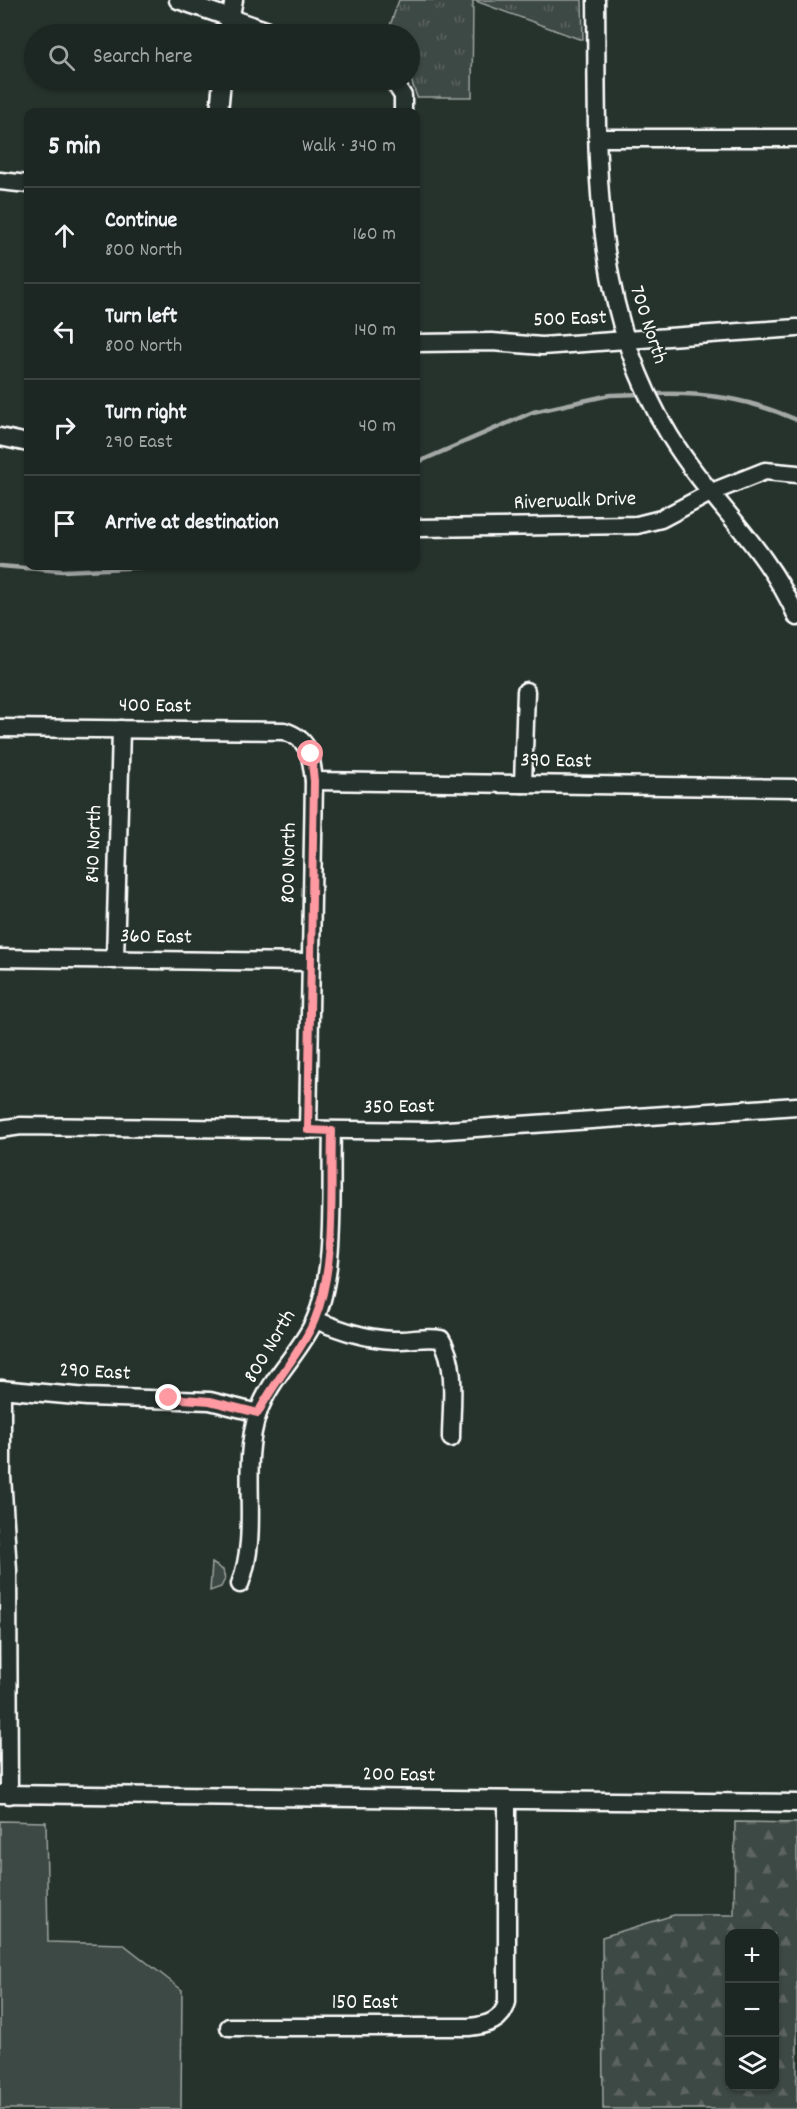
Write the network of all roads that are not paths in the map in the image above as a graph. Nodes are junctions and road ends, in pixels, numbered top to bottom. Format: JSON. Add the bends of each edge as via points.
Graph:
{"nodes":[{"id":1,"x":178,"y":0,"type":"edge"},
{"id":2,"x":234,"y":0,"type":"edge"},
{"id":3,"x":596,"y":0,"type":"edge"},
{"id":4,"x":230,"y":17,"type":"junction"},
{"id":5,"x":229,"y":24,"type":"edge"},
{"id":6,"x":249,"y":24,"type":"edge"},
{"id":7,"x":221,"y":90,"type":"edge"},
{"id":8,"x":400,"y":90,"type":"edge"},
{"id":9,"x":219,"y":108,"type":"edge"},
{"id":10,"x":403,"y":108,"type":"edge"},
{"id":11,"x":598,"y":138,"type":"junction"},
{"id":12,"x":797,"y":138,"type":"edge"},
{"id":13,"x":0,"y":181,"type":"edge"},
{"id":14,"x":24,"y":184,"type":"edge"},
{"id":15,"x":797,"y":327,"type":"edge"},
{"id":16,"x":626,"y":340,"type":"junction"},
{"id":17,"x":420,"y":343,"type":"edge"},
{"id":18,"x":0,"y":437,"type":"edge"},
{"id":19,"x":24,"y":442,"type":"edge"},
{"id":20,"x":797,"y":474,"type":"edge"},
{"id":21,"x":712,"y":492,"type":"junction"},
{"id":22,"x":420,"y":528,"type":"edge"},
{"id":23,"x":797,"y":617,"type":"edge"},
{"id":24,"x":526,"y":691,"type":"dead end"},
{"id":25,"x":0,"y":728,"type":"edge"},
{"id":26,"x":121,"y":729,"type":"junction"},
{"id":27,"x":306,"y":742,"type":"joint"},
{"id":28,"x":314,"y":781,"type":"junction"},
{"id":29,"x":523,"y":784,"type":"junction"},
{"id":30,"x":797,"y":788,"type":"edge"},
{"id":31,"x":0,"y":958,"type":"edge"},
{"id":32,"x":115,"y":960,"type":"junction"},
{"id":33,"x":311,"y":962,"type":"junction"},
{"id":34,"x":797,"y":1106,"type":"edge"},
{"id":35,"x":0,"y":1129,"type":"edge"},
{"id":36,"x":308,"y":1130,"type":"junction"},
{"id":37,"x":332,"y":1131,"type":"junction"},
{"id":38,"x":315,"y":1320,"type":"junction"},
{"id":39,"x":1,"y":1389,"type":"edge"},
{"id":40,"x":258,"y":1413,"type":"junction"},
{"id":41,"x":451,"y":1438,"type":"dead end"},
{"id":42,"x":240,"y":1584,"type":"dead end"},
{"id":43,"x":5,"y":1794,"type":"edge"},
{"id":44,"x":507,"y":1800,"type":"junction"},
{"id":45,"x":797,"y":1803,"type":"edge"},
{"id":46,"x":229,"y":2027,"type":"dead end"}],
"edges":[{"from":1,"to":4,"type":"street"},
{"from":2,"to":4,"type":"street"},
{"from":3,"to":11,"type":"street","name":"700 North"},
{"from":4,"to":5,"type":"street"},
{"from":4,"to":6,"type":"street"},
{"from":7,"to":9,"type":"street"},
{"from":8,"to":10,"type":"street"},
{"from":11,"to":12,"type":"street"},
{"from":11,"to":16,"type":"street","name":"700 North","via":[[605,258]]},
{"from":13,"to":14,"type":"street"},
{"from":15,"to":16,"type":"street","name":"500 East"},
{"from":16,"to":17,"type":"street","name":"500 East","via":[[542,346]]},
{"from":16,"to":21,"type":"street","name":"700 North","via":[[670,436]]},
{"from":18,"to":19,"type":"street"},
{"from":20,"to":21,"type":"street","name":"Riverwalk Drive","via":[[765,471]]},
{"from":21,"to":22,"type":"street","name":"Riverwalk Drive","via":[[660,519],[637,525]]},
{"from":21,"to":23,"type":"street","name":"700 North","via":[[753,542],[787,594]]},
{"from":24,"to":29,"type":"street"},
{"from":25,"to":26,"type":"street","name":"400 East"},
{"from":26,"to":27,"type":"street","name":"400 East","via":[[284,731]]},
{"from":26,"to":32,"type":"street","name":"840 North"},
{"from":27,"to":28,"type":"street","name":"800 North"},
{"from":28,"to":29,"type":"street","name":"390 East"},
{"from":28,"to":33,"type":"street","name":"800 North"},
{"from":29,"to":30,"type":"street","name":"390 East"},
{"from":31,"to":32,"type":"street","name":"360 East"},
{"from":32,"to":33,"type":"street","name":"360 East"},
{"from":33,"to":36,"type":"street","name":"800 North"},
{"from":34,"to":37,"type":"street","name":"350 East","via":[[432,1131]]},
{"from":35,"to":36,"type":"street","name":"350 East","via":[[21,1126]]},
{"from":36,"to":37,"type":"street","name":"350 East"},
{"from":37,"to":38,"type":"street","name":"800 North","via":[[328,1263]]},
{"from":38,"to":40,"type":"street","name":"800 North"},
{"from":38,"to":41,"type":"street","via":[[359,1336],[441,1339],[449,1351],[451,1370]]},
{"from":39,"to":40,"type":"street","name":"290 East","via":[[87,1397],[210,1401]]},
{"from":39,"to":43,"type":"street","via":[[8,1570]]},
{"from":40,"to":42,"type":"street","name":"800 North","via":[[251,1449],[249,1561]]},
{"from":43,"to":44,"type":"street","name":"200 East"},
{"from":44,"to":45,"type":"street","name":"200 East"},
{"from":44,"to":46,"type":"street","name":"150 East","via":[[507,2002],[500,2017],[470,2027]]}]}
